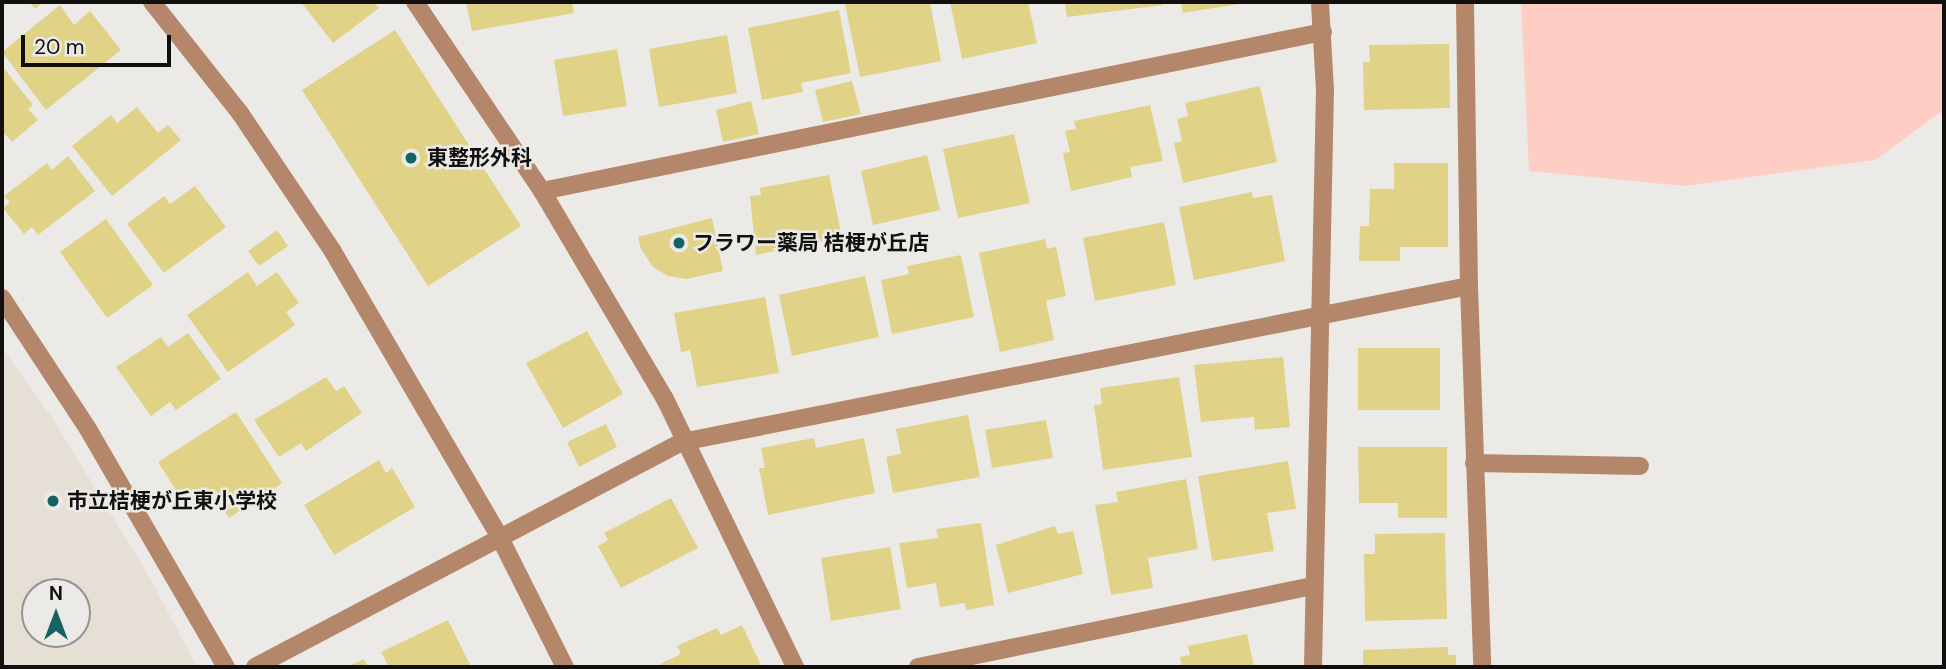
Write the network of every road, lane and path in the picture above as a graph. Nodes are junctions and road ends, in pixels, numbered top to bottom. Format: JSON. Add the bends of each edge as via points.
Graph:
{"nodes":[{"id":1,"x":152,"y":2,"type":"edge"},
{"id":2,"x":415,"y":2,"type":"edge"},
{"id":3,"x":1320,"y":2,"type":"edge"},
{"id":4,"x":1465,"y":2,"type":"edge"},
{"id":5,"x":1322,"y":32,"type":"junction"},
{"id":6,"x":542,"y":191,"type":"junction"},
{"id":7,"x":1469,"y":286,"type":"junction"},
{"id":8,"x":2,"y":298,"type":"edge"},
{"id":9,"x":1320,"y":313,"type":"junction"},
{"id":10,"x":682,"y":442,"type":"junction"},
{"id":11,"x":1474,"y":463,"type":"junction"},
{"id":12,"x":1640,"y":466,"type":"dead end"},
{"id":13,"x":499,"y":536,"type":"junction"},
{"id":14,"x":1314,"y":586,"type":"junction"},
{"id":15,"x":226,"y":667,"type":"edge"},
{"id":16,"x":255,"y":667,"type":"edge"},
{"id":17,"x":565,"y":667,"type":"edge"},
{"id":18,"x":795,"y":667,"type":"edge"},
{"id":19,"x":918,"y":667,"type":"edge"},
{"id":20,"x":1313,"y":667,"type":"edge"},
{"id":21,"x":1482,"y":667,"type":"edge"}],
"edges":[{"from":1,"to":13,"type":"street","via":[[240,113],[332,250]]},
{"from":2,"to":6,"type":"street"},
{"from":3,"to":5,"type":"street"},
{"from":4,"to":7,"type":"street"},
{"from":5,"to":6,"type":"street"},
{"from":5,"to":9,"type":"street"},
{"from":6,"to":10,"type":"street","via":[[665,399]]},
{"from":7,"to":9,"type":"street"},
{"from":7,"to":11,"type":"street"},
{"from":8,"to":15,"type":"street","via":[[88,429]]},
{"from":9,"to":10,"type":"street"},
{"from":9,"to":14,"type":"street"},
{"from":10,"to":13,"type":"street"},
{"from":10,"to":18,"type":"street"},
{"from":11,"to":12,"type":"street"},
{"from":11,"to":21,"type":"street"},
{"from":13,"to":16,"type":"street"},
{"from":13,"to":17,"type":"street"},
{"from":14,"to":19,"type":"street"},
{"from":14,"to":20,"type":"street"}]}
